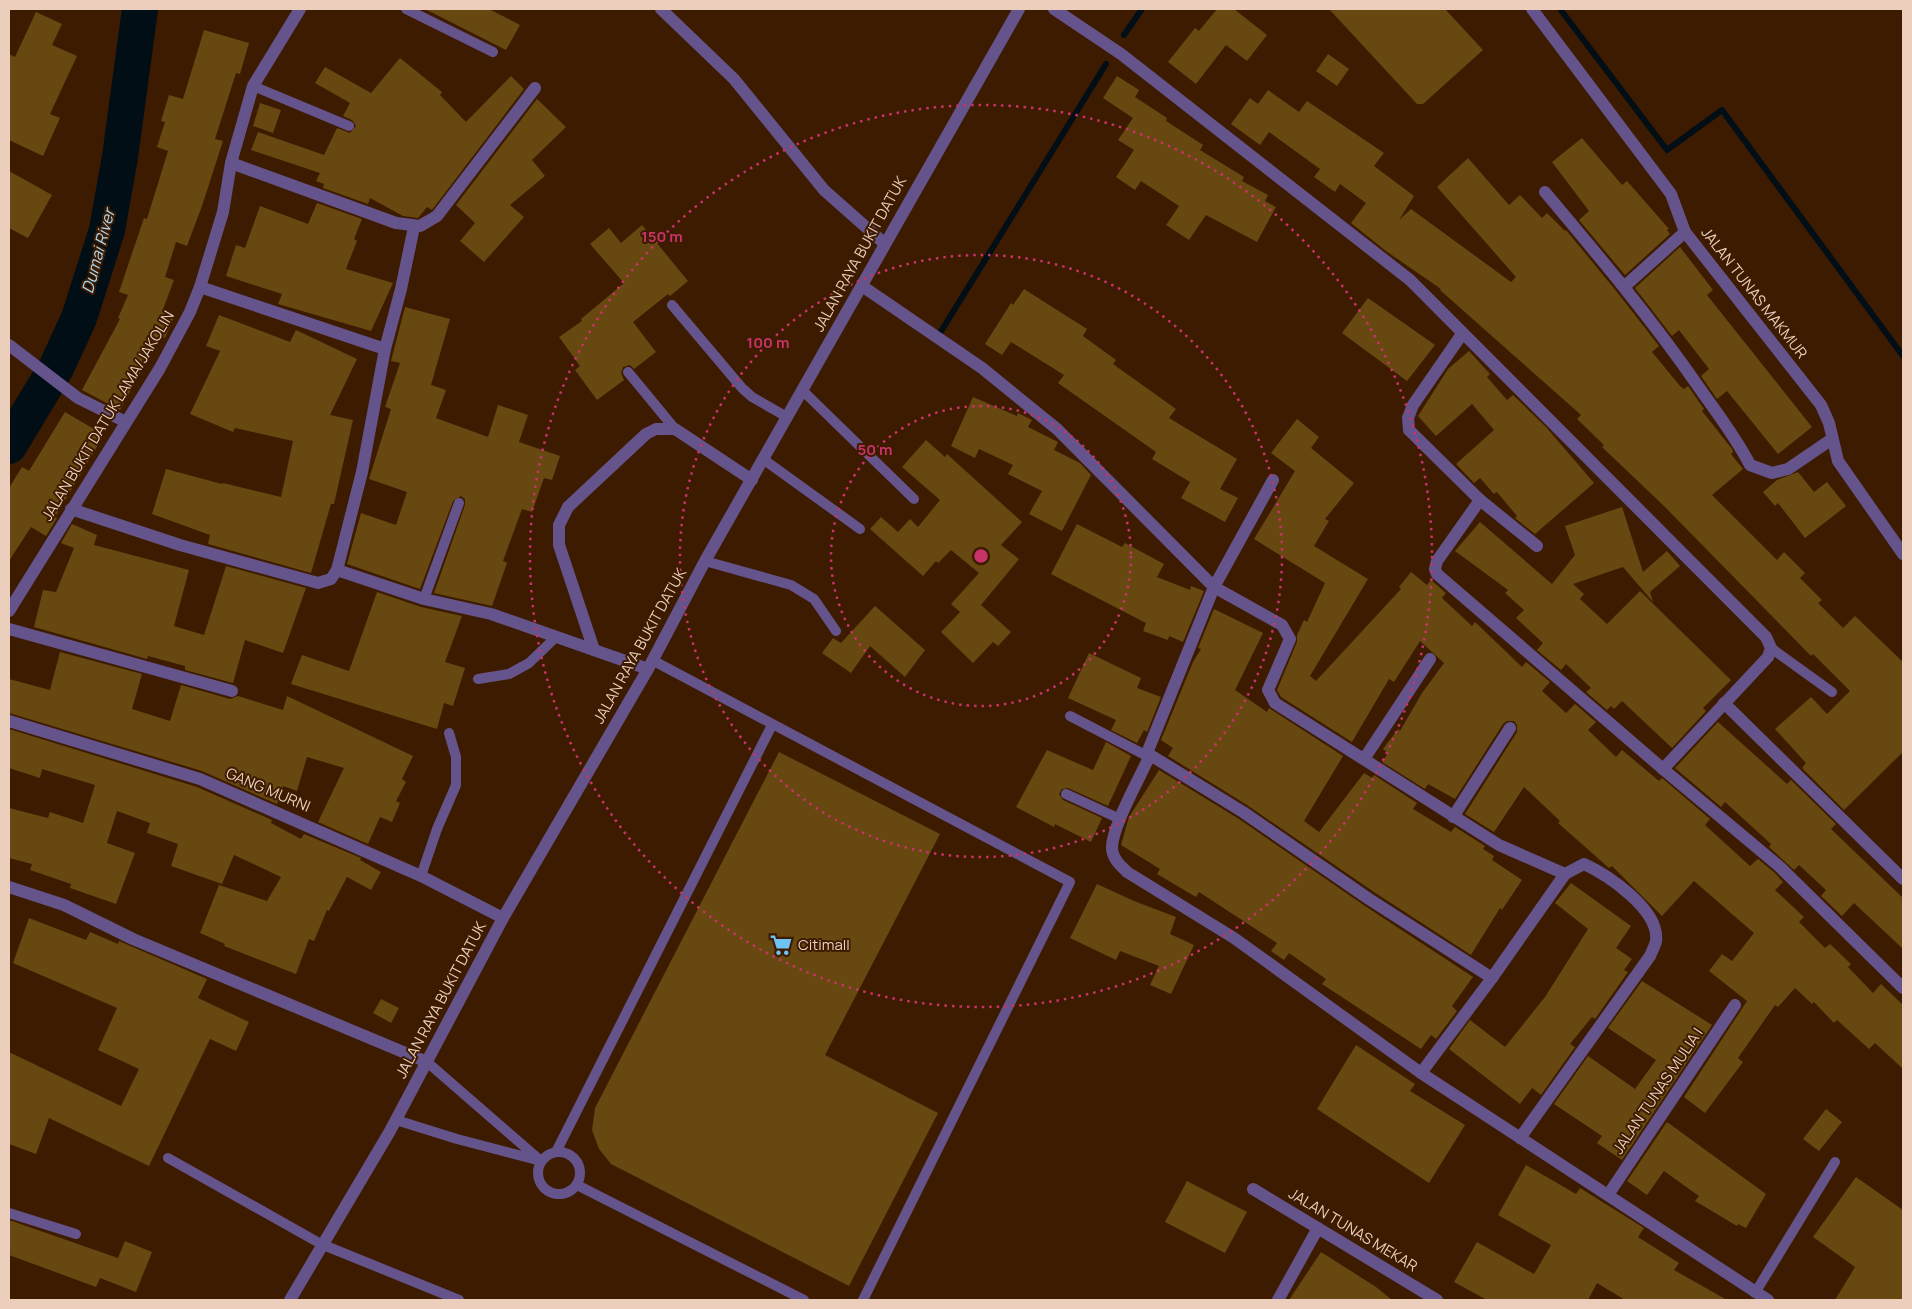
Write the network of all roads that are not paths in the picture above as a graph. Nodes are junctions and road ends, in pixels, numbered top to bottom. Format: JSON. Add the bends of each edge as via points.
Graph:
{"nodes":[{"id":1,"x":300,"y":9,"type":"edge"},
{"id":2,"x":406,"y":9,"type":"edge"},
{"id":3,"x":1019,"y":9,"type":"edge"},
{"id":4,"x":1054,"y":9,"type":"edge"},
{"id":5,"x":1532,"y":9,"type":"edge"},
{"id":6,"x":665,"y":11,"type":"edge"},
{"id":7,"x":493,"y":52,"type":"dead end"},
{"id":8,"x":253,"y":86,"type":"junction"},
{"id":9,"x":535,"y":88,"type":"dead end"},
{"id":10,"x":348,"y":126,"type":"dead end"},
{"id":11,"x":231,"y":163,"type":"junction"},
{"id":12,"x":1545,"y":192,"type":"dead end"},
{"id":13,"x":414,"y":227,"type":"junction"},
{"id":14,"x":1685,"y":232,"type":"junction"},
{"id":15,"x":885,"y":244,"type":"junction"},
{"id":16,"x":862,"y":286,"type":"junction"},
{"id":17,"x":1625,"y":286,"type":"junction"},
{"id":18,"x":200,"y":287,"type":"junction"},
{"id":19,"x":672,"y":305,"type":"dead end"},
{"id":20,"x":1462,"y":334,"type":"junction"},
{"id":21,"x":13,"y":347,"type":"edge"},
{"id":22,"x":385,"y":349,"type":"junction"},
{"id":23,"x":628,"y":372,"type":"dead end"},
{"id":24,"x":802,"y":390,"type":"junction"},
{"id":25,"x":787,"y":417,"type":"junction"},
{"id":26,"x":126,"y":422,"type":"junction"},
{"id":27,"x":675,"y":430,"type":"junction"},
{"id":28,"x":1832,"y":439,"type":"junction"},
{"id":29,"x":763,"y":459,"type":"junction"},
{"id":30,"x":752,"y":480,"type":"junction"},
{"id":31,"x":1273,"y":480,"type":"dead end"},
{"id":32,"x":914,"y":499,"type":"dead end"},
{"id":33,"x":1480,"y":500,"type":"junction"},
{"id":34,"x":459,"y":503,"type":"dead end"},
{"id":35,"x":71,"y":509,"type":"junction"},
{"id":36,"x":860,"y":529,"type":"dead end"},
{"id":37,"x":1537,"y":546,"type":"dead end"},
{"id":38,"x":1903,"y":554,"type":"edge"},
{"id":39,"x":705,"y":561,"type":"junction"},
{"id":40,"x":337,"y":570,"type":"junction"},
{"id":41,"x":1214,"y":587,"type":"junction"},
{"id":42,"x":424,"y":599,"type":"junction"},
{"id":43,"x":9,"y":611,"type":"edge"},
{"id":44,"x":9,"y":629,"type":"edge"},
{"id":45,"x":836,"y":631,"type":"dead end"},
{"id":46,"x":556,"y":637,"type":"junction"},
{"id":47,"x":1771,"y":648,"type":"junction"},
{"id":48,"x":594,"y":650,"type":"junction"},
{"id":49,"x":1430,"y":659,"type":"dead end"},
{"id":50,"x":650,"y":664,"type":"junction"},
{"id":51,"x":478,"y":679,"type":"dead end"},
{"id":52,"x":232,"y":691,"type":"dead end"},
{"id":53,"x":1832,"y":692,"type":"dead end"},
{"id":54,"x":1724,"y":704,"type":"junction"},
{"id":55,"x":1070,"y":716,"type":"dead end"},
{"id":56,"x":9,"y":721,"type":"edge"},
{"id":57,"x":772,"y":725,"type":"junction"},
{"id":58,"x":1510,"y":728,"type":"dead end"},
{"id":59,"x":449,"y":733,"type":"dead end"},
{"id":60,"x":1148,"y":755,"type":"junction"},
{"id":61,"x":1364,"y":759,"type":"junction"},
{"id":62,"x":1663,"y":769,"type":"junction"},
{"id":63,"x":1066,"y":794,"type":"dead end"},
{"id":64,"x":1453,"y":817,"type":"junction"},
{"id":65,"x":1120,"y":819,"type":"junction"},
{"id":66,"x":1565,"y":874,"type":"junction"},
{"id":67,"x":421,"y":876,"type":"junction"},
{"id":68,"x":1903,"y":879,"type":"edge"},
{"id":69,"x":9,"y":887,"type":"edge"},
{"id":70,"x":503,"y":918,"type":"junction"},
{"id":71,"x":1492,"y":978,"type":"junction"},
{"id":72,"x":1903,"y":988,"type":"edge"},
{"id":73,"x":1735,"y":1005,"type":"dead end"},
{"id":74,"x":428,"y":1062,"type":"junction"},
{"id":75,"x":1421,"y":1073,"type":"junction"},
{"id":76,"x":396,"y":1120,"type":"junction"},
{"id":77,"x":1520,"y":1138,"type":"junction"},
{"id":78,"x":556,"y":1152,"type":"junction"},
{"id":79,"x":168,"y":1158,"type":"dead end"},
{"id":80,"x":541,"y":1161,"type":"junction"},
{"id":81,"x":1835,"y":1162,"type":"dead end"},
{"id":82,"x":577,"y":1185,"type":"junction"},
{"id":83,"x":1253,"y":1189,"type":"dead end"},
{"id":84,"x":1608,"y":1195,"type":"junction"},
{"id":85,"x":9,"y":1213,"type":"edge"},
{"id":86,"x":1318,"y":1228,"type":"junction"},
{"id":87,"x":76,"y":1234,"type":"dead end"},
{"id":88,"x":321,"y":1244,"type":"junction"},
{"id":89,"x":1755,"y":1293,"type":"junction"},
{"id":90,"x":290,"y":1300,"type":"edge"},
{"id":91,"x":459,"y":1300,"type":"edge"},
{"id":92,"x":804,"y":1300,"type":"edge"},
{"id":93,"x":863,"y":1300,"type":"edge"},
{"id":94,"x":1278,"y":1300,"type":"edge"},
{"id":95,"x":1437,"y":1300,"type":"edge"},
{"id":96,"x":1768,"y":1300,"type":"edge"}],
"edges":[{"from":1,"to":8,"type":"street","name":"JALAN BUKIT DATUK LAMA/JAKOLIN"},
{"from":2,"to":7,"type":"lane"},
{"from":3,"to":15,"type":"street","name":"JALAN RAYA BUKIT DATUK"},
{"from":4,"to":20,"type":"street","via":[[1121,54],[1281,177],[1410,280]]},
{"from":5,"to":14,"type":"street","name":"JALAN TUNAS MAKMUR","via":[[1672,194]]},
{"from":6,"to":15,"type":"street","via":[[734,79],[824,190]]},
{"from":8,"to":10,"type":"lane"},
{"from":8,"to":11,"type":"street","name":"JALAN BUKIT DATUK LAMA/JAKOLIN"},
{"from":9,"to":13,"type":"street","via":[[437,216]]},
{"from":11,"to":13,"type":"street","via":[[345,206]]},
{"from":11,"to":18,"type":"street","name":"JALAN BUKIT DATUK LAMA/JAKOLIN","via":[[223,212]]},
{"from":12,"to":17,"type":"street"},
{"from":13,"to":22,"type":"street","via":[[402,289]]},
{"from":14,"to":17,"type":"street"},
{"from":14,"to":28,"type":"street","name":"JALAN TUNAS MAKMUR","via":[[1821,405]]},
{"from":15,"to":16,"type":"street","name":"JALAN RAYA BUKIT DATUK"},
{"from":16,"to":24,"type":"street","name":"JALAN RAYA BUKIT DATUK"},
{"from":16,"to":41,"type":"street","via":[[982,368],[1057,429]]},
{"from":17,"to":28,"type":"street","via":[[1735,438],[1750,465],[1772,473],[1788,470]]},
{"from":18,"to":22,"type":"street"},
{"from":18,"to":26,"type":"street","name":"JALAN BUKIT DATUK LAMA/JAKOLIN","via":[[176,340]]},
{"from":19,"to":25,"type":"lane","via":[[742,388]]},
{"from":20,"to":33,"type":"street","via":[[1413,405],[1408,424],[1414,438]]},
{"from":20,"to":47,"type":"street","via":[[1760,630]]},
{"from":21,"to":26,"type":"street","via":[[78,398]]},
{"from":22,"to":40,"type":"street","via":[[362,472]]},
{"from":23,"to":27,"type":"lane"},
{"from":24,"to":25,"type":"street","name":"JALAN RAYA BUKIT DATUK"},
{"from":24,"to":32,"type":"lane"},
{"from":25,"to":29,"type":"street","name":"JALAN RAYA BUKIT DATUK"},
{"from":26,"to":35,"type":"street","name":"JALAN BUKIT DATUK LAMA/JAKOLIN"},
{"from":27,"to":30,"type":"street"},
{"from":27,"to":48,"type":"street","via":[[656,429],[646,434],[562,515],[559,546]]},
{"from":28,"to":38,"type":"street","name":"JALAN TUNAS MAKMUR","via":[[1845,474]]},
{"from":29,"to":30,"type":"street","name":"JALAN RAYA BUKIT DATUK"},
{"from":29,"to":36,"type":"lane"},
{"from":30,"to":39,"type":"street","name":"JALAN RAYA BUKIT DATUK"},
{"from":31,"to":41,"type":"street"},
{"from":33,"to":37,"type":"street"},
{"from":33,"to":62,"type":"street","via":[[1437,561],[1437,574]]},
{"from":34,"to":42,"type":"lane"},
{"from":35,"to":40,"type":"street","via":[[180,545],[318,583],[331,579]]},
{"from":35,"to":43,"type":"street","name":"JALAN BUKIT DATUK LAMA/JAKOLIN"},
{"from":39,"to":45,"type":"lane","via":[[791,585],[814,599]]},
{"from":39,"to":50,"type":"street","name":"JALAN RAYA BUKIT DATUK"},
{"from":40,"to":42,"type":"street"},
{"from":41,"to":60,"type":"street"},
{"from":41,"to":61,"type":"street","via":[[1282,625],[1288,634],[1289,644],[1268,690],[1272,700]]},
{"from":42,"to":46,"type":"street","via":[[492,614]]},
{"from":44,"to":52,"type":"street"},
{"from":46,"to":48,"type":"street"},
{"from":46,"to":51,"type":"lane","via":[[529,662],[509,674]]},
{"from":47,"to":53,"type":"lane"},
{"from":47,"to":54,"type":"street","via":[[1768,657]]},
{"from":48,"to":50,"type":"street"},
{"from":49,"to":61,"type":"street"},
{"from":50,"to":57,"type":"lane"},
{"from":50,"to":70,"type":"street","name":"JALAN RAYA BUKIT DATUK"},
{"from":54,"to":62,"type":"street"},
{"from":54,"to":68,"type":"street"},
{"from":55,"to":60,"type":"lane"},
{"from":56,"to":67,"type":"street","name":"GANG MURNI","via":[[200,779]]},
{"from":57,"to":78,"type":"lane"},
{"from":57,"to":93,"type":"lane","via":[[1070,882]]},
{"from":58,"to":64,"type":"street"},
{"from":59,"to":67,"type":"lane","via":[[456,757],[456,785]]},
{"from":60,"to":65,"type":"street"},
{"from":60,"to":71,"type":"street","via":[[1243,812]]},
{"from":61,"to":64,"type":"street"},
{"from":62,"to":72,"type":"street","via":[[1780,867]]},
{"from":63,"to":65,"type":"lane"},
{"from":64,"to":66,"type":"street","via":[[1500,845]]},
{"from":65,"to":75,"type":"street","via":[[1112,849],[1127,872],[1234,938]]},
{"from":66,"to":71,"type":"street"},
{"from":66,"to":77,"type":"street","via":[[1584,864],[1610,878],[1643,909],[1651,920],[1656,940],[1650,956]]},
{"from":67,"to":70,"type":"street","name":"GANG MURNI"},
{"from":69,"to":74,"type":"street","via":[[64,905],[133,939]]},
{"from":70,"to":74,"type":"street","name":"JALAN RAYA BUKIT DATUK"},
{"from":71,"to":75,"type":"street"},
{"from":73,"to":84,"type":"street","name":"JALAN TUNAS MULIA I"},
{"from":74,"to":76,"type":"street","name":"JALAN RAYA BUKIT DATUK"},
{"from":74,"to":80,"type":"lane"},
{"from":75,"to":77,"type":"street"},
{"from":76,"to":80,"type":"lane"},
{"from":76,"to":88,"type":"street","name":"JALAN RAYA BUKIT DATUK"},
{"from":77,"to":84,"type":"street"},
{"from":78,"to":80,"type":"lane"},
{"from":78,"to":82,"type":"lane","via":[[568,1154],[579,1164]]},
{"from":79,"to":88,"type":"lane"},
{"from":80,"to":82,"type":"lane","via":[[538,1180],[546,1190],[565,1194]]},
{"from":81,"to":89,"type":"lane"},
{"from":82,"to":92,"type":"lane"},
{"from":83,"to":86,"type":"street","name":"JALAN TUNAS MEKAR"},
{"from":84,"to":89,"type":"street"},
{"from":85,"to":87,"type":"lane"},
{"from":86,"to":94,"type":"street"},
{"from":86,"to":95,"type":"street","name":"JALAN TUNAS MEKAR"},
{"from":88,"to":90,"type":"street","name":"JALAN RAYA BUKIT DATUK"},
{"from":88,"to":91,"type":"lane"},
{"from":89,"to":96,"type":"street"}]}
